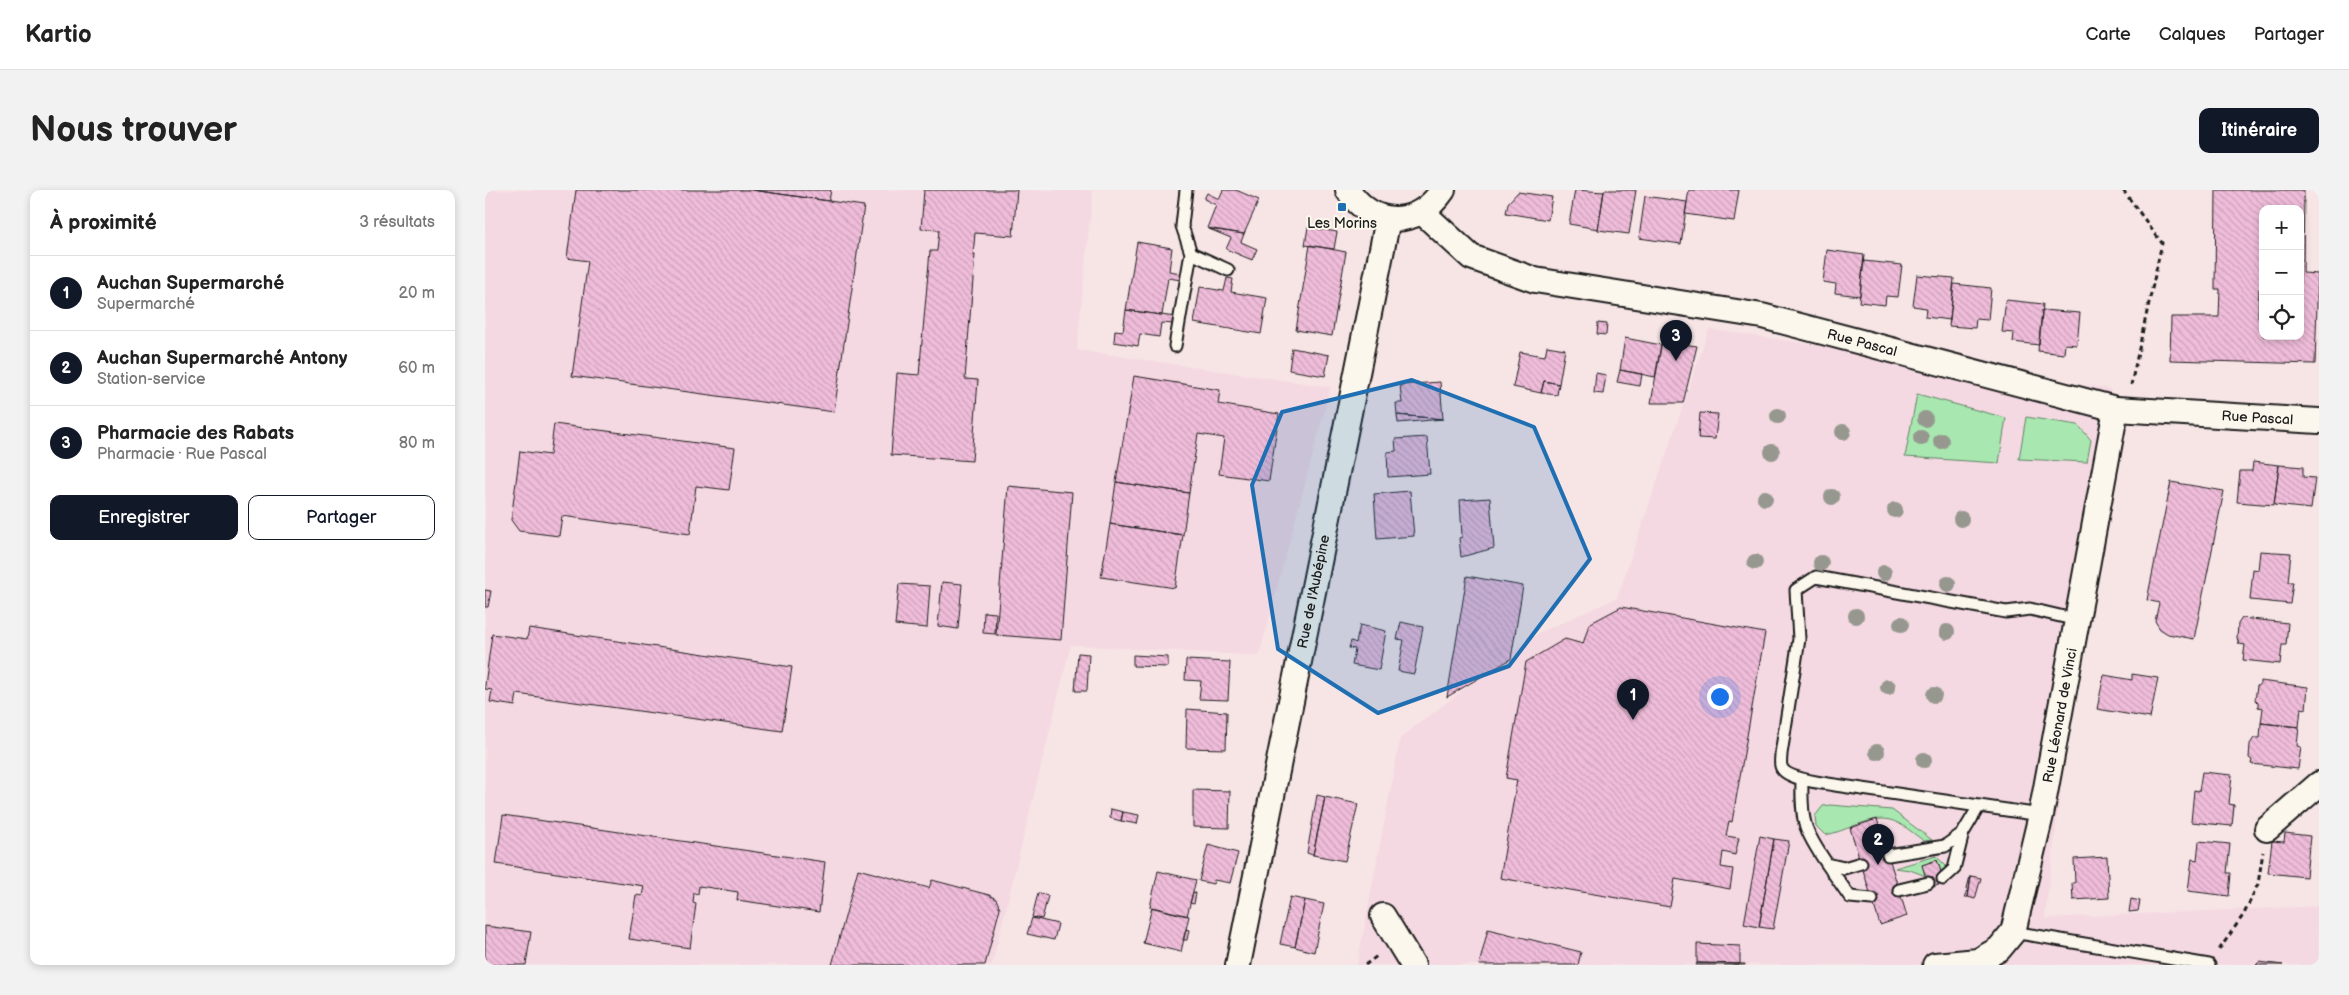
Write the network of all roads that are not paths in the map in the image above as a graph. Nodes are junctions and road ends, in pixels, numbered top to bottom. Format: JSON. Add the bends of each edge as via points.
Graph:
{"nodes":[{"id":1,"x":1186,"y":190,"type":"edge"},
{"id":2,"x":1348,"y":190,"type":"edge"},
{"id":3,"x":1443,"y":190,"type":"edge"},
{"id":4,"x":1423,"y":212,"type":"junction"},
{"id":5,"x":1388,"y":219,"type":"junction"},
{"id":6,"x":1191,"y":253,"type":"junction"},
{"id":7,"x":1228,"y":270,"type":"dead end"},
{"id":8,"x":1175,"y":346,"type":"dead end"},
{"id":9,"x":2121,"y":409,"type":"junction"},
{"id":10,"x":2319,"y":421,"type":"edge"},
{"id":11,"x":2077,"y":620,"type":"junction"},
{"id":12,"x":1802,"y":778,"type":"junction"},
{"id":13,"x":2319,"y":784,"type":"edge"},
{"id":14,"x":1979,"y":806,"type":"junction"},
{"id":15,"x":2041,"y":815,"type":"junction"},
{"id":16,"x":2267,"y":829,"type":"road end"},
{"id":17,"x":1963,"y":833,"type":"junction"},
{"id":18,"x":1888,"y":854,"type":"dead end"},
{"id":19,"x":1861,"y":863,"type":"dead end"},
{"id":20,"x":1827,"y":864,"type":"junction"},
{"id":21,"x":1943,"y":879,"type":"dead end"},
{"id":22,"x":1928,"y":883,"type":"dead end"},
{"id":23,"x":1899,"y":890,"type":"dead end"},
{"id":24,"x":1872,"y":899,"type":"dead end"},
{"id":25,"x":1383,"y":916,"type":"dead end"},
{"id":26,"x":2013,"y":932,"type":"junction"},
{"id":27,"x":1238,"y":965,"type":"edge"},
{"id":28,"x":1413,"y":965,"type":"edge"},
{"id":29,"x":1935,"y":965,"type":"edge"},
{"id":30,"x":2209,"y":965,"type":"edge"}],
"edges":[{"from":1,"to":6,"type":"lane","via":[[1182,226]]},
{"from":2,"to":5,"type":"street","via":[[1358,204],[1372,214]]},
{"from":3,"to":4,"type":"street"},
{"from":4,"to":5,"type":"street","via":[[1406,218]]},
{"from":4,"to":9,"type":"street","name":"Rue Pascal","via":[[1471,257],[1535,280],[1762,316]]},
{"from":5,"to":27,"type":"street","name":"Rue de l'Aubépine"},
{"from":6,"to":7,"type":"lane"},
{"from":6,"to":8,"type":"lane"},
{"from":9,"to":10,"type":"street","name":"Rue Pascal"},
{"from":9,"to":11,"type":"street","name":"Rue Léonard de Vinci"},
{"from":11,"to":12,"type":"lane","via":[[2030,609],[2006,612],[1816,577],[1809,580],[1795,590],[1799,639],[1781,754],[1781,767],[1785,773]]},
{"from":11,"to":15,"type":"street","name":"Rue Léonard de Vinci"},
{"from":12,"to":14,"type":"lane"},
{"from":12,"to":20,"type":"lane","via":[[1801,810],[1808,837]]},
{"from":13,"to":16,"type":"street"},
{"from":14,"to":15,"type":"lane"},
{"from":14,"to":17,"type":"lane"},
{"from":15,"to":26,"type":"street","name":"Rue Léonard de Vinci"},
{"from":17,"to":18,"type":"lane","via":[[1945,846]]},
{"from":17,"to":21,"type":"lane","via":[[1954,869]]},
{"from":19,"to":20,"type":"lane","via":[[1844,868]]},
{"from":20,"to":24,"type":"lane","via":[[1850,897]]},
{"from":22,"to":23,"type":"lane"},
{"from":25,"to":28,"type":"street"},
{"from":26,"to":29,"type":"street","name":"Rue Léonard de Vinci","via":[[1999,949],[1978,961]]},
{"from":26,"to":30,"type":"lane"}]}
